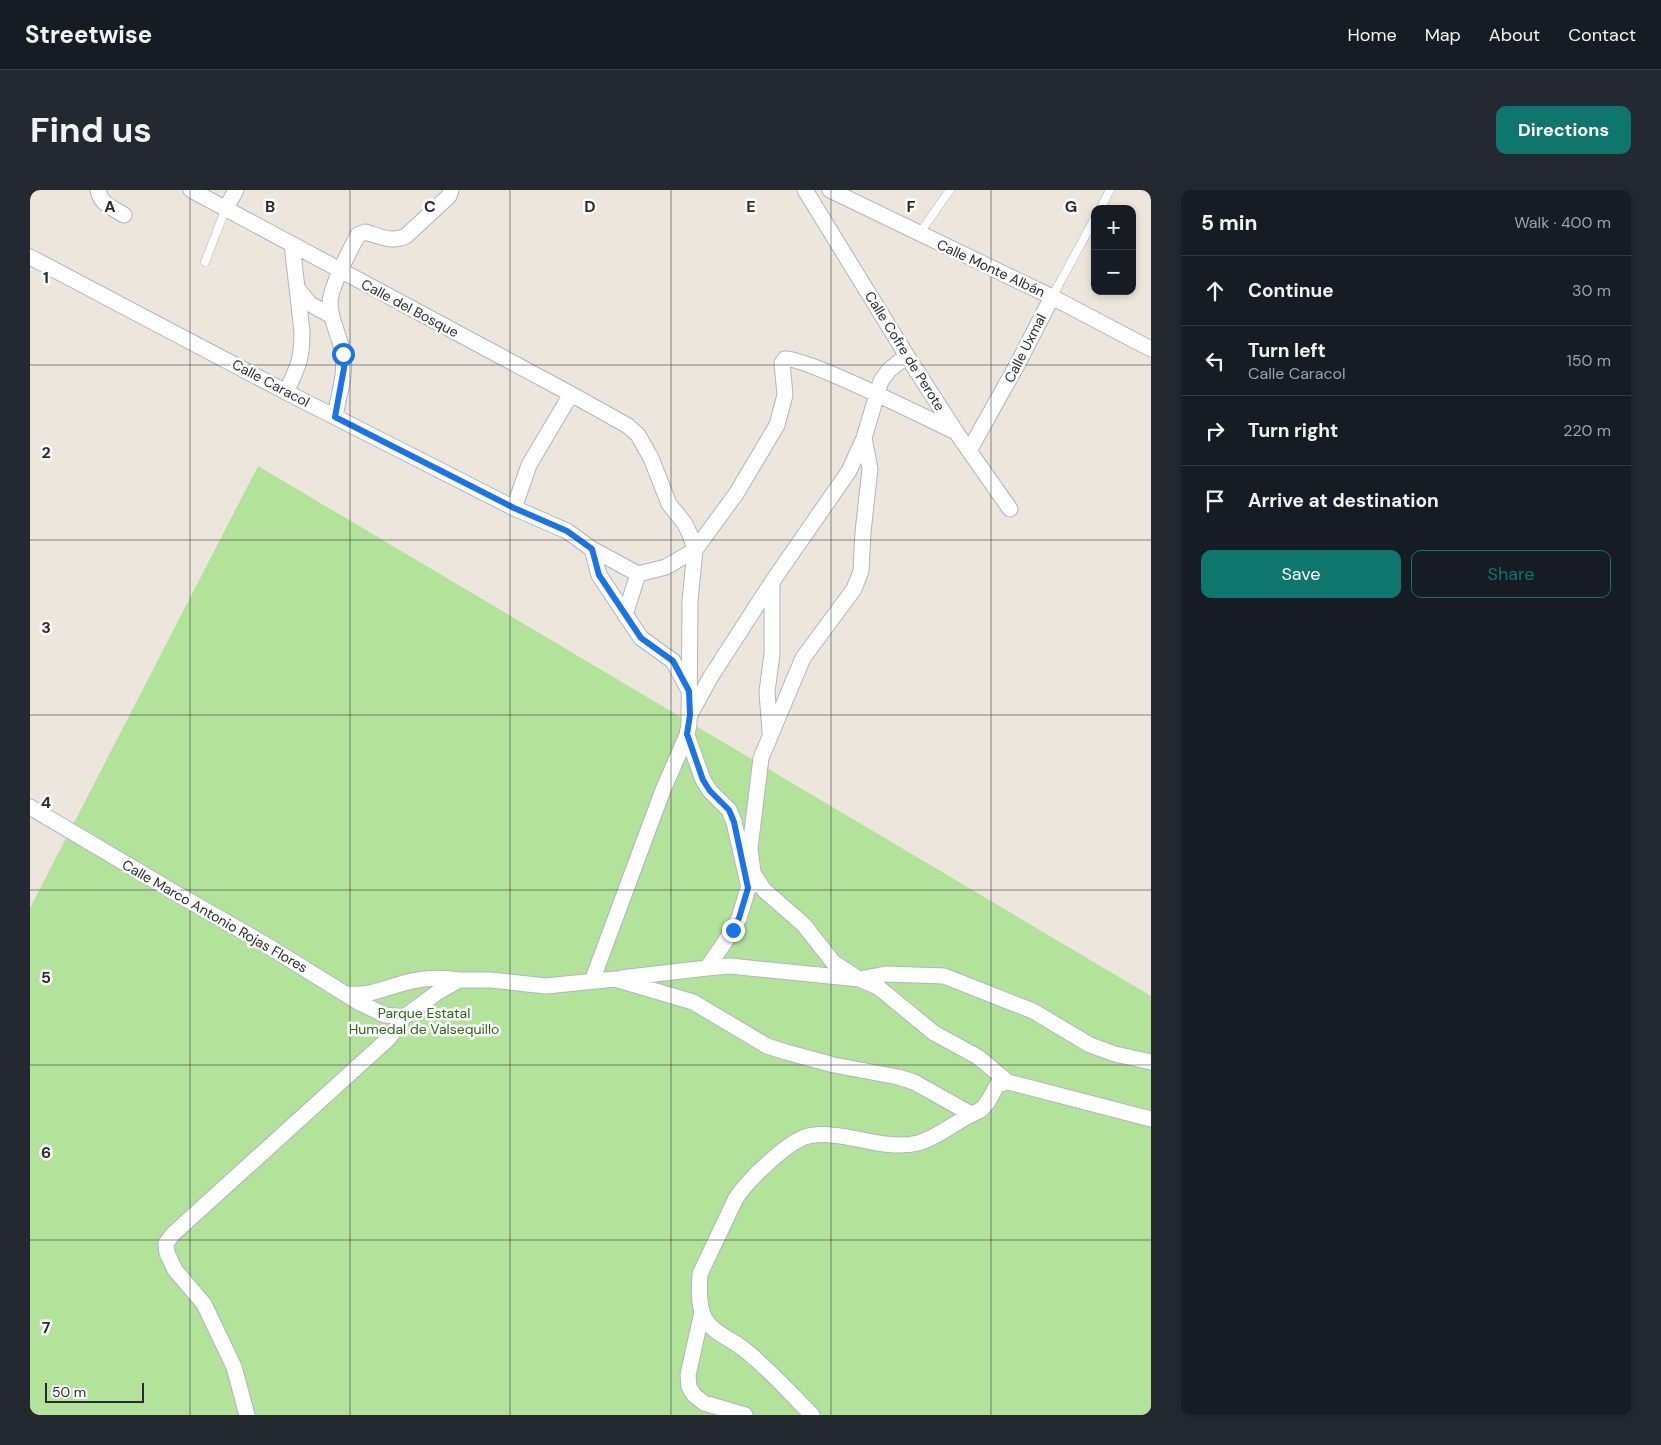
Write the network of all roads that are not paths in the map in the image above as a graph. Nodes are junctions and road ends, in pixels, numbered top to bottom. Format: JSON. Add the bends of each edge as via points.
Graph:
{"nodes":[{"id":1,"x":98,"y":190,"type":"edge"},
{"id":2,"x":191,"y":190,"type":"edge"},
{"id":3,"x":236,"y":190,"type":"edge"},
{"id":4,"x":451,"y":190,"type":"edge"},
{"id":5,"x":804,"y":190,"type":"edge"},
{"id":6,"x":830,"y":190,"type":"edge"},
{"id":7,"x":950,"y":190,"type":"edge"},
{"id":8,"x":1110,"y":190,"type":"edge"},
{"id":9,"x":1102,"y":205,"type":"edge"},
{"id":10,"x":226,"y":208,"type":"junction"},
{"id":11,"x":124,"y":215,"type":"dead end"},
{"id":12,"x":1091,"y":225,"type":"edge"},
{"id":13,"x":919,"y":234,"type":"junction"},
{"id":14,"x":292,"y":244,"type":"junction"},
{"id":15,"x":30,"y":257,"type":"edge"},
{"id":16,"x":205,"y":262,"type":"dead end"},
{"id":17,"x":340,"y":270,"type":"junction"},
{"id":18,"x":297,"y":288,"type":"junction"},
{"id":19,"x":1052,"y":297,"type":"junction"},
{"id":20,"x":332,"y":316,"type":"junction"},
{"id":21,"x":1151,"y":348,"type":"edge"},
{"id":22,"x":907,"y":356,"type":"junction"},
{"id":23,"x":286,"y":392,"type":"junction"},
{"id":24,"x":571,"y":394,"type":"junction"},
{"id":25,"x":877,"y":396,"type":"junction"},
{"id":26,"x":335,"y":417,"type":"junction"},
{"id":27,"x":956,"y":432,"type":"junction"},
{"id":28,"x":864,"y":438,"type":"junction"},
{"id":29,"x":969,"y":451,"type":"junction"},
{"id":30,"x":514,"y":508,"type":"junction"},
{"id":31,"x":1010,"y":509,"type":"dead end"},
{"id":32,"x":592,"y":549,"type":"junction"},
{"id":33,"x":695,"y":550,"type":"junction"},
{"id":34,"x":638,"y":574,"type":"junction"},
{"id":35,"x":772,"y":582,"type":"junction"},
{"id":36,"x":626,"y":615,"type":"junction"},
{"id":37,"x":689,"y":691,"type":"junction"},
{"id":38,"x":690,"y":715,"type":"junction"},
{"id":39,"x":687,"y":734,"type":"junction"},
{"id":40,"x":770,"y":736,"type":"junction"},
{"id":41,"x":30,"y":807,"type":"edge"},
{"id":42,"x":753,"y":873,"type":"junction"},
{"id":43,"x":748,"y":888,"type":"junction"},
{"id":44,"x":706,"y":968,"type":"junction"},
{"id":45,"x":615,"y":979,"type":"junction"},
{"id":46,"x":859,"y":979,"type":"junction"},
{"id":47,"x":459,"y":980,"type":"junction"},
{"id":48,"x":592,"y":981,"type":"junction"},
{"id":49,"x":347,"y":994,"type":"junction"},
{"id":50,"x":404,"y":1017,"type":"junction"},
{"id":51,"x":1151,"y":1062,"type":"edge"},
{"id":52,"x":1008,"y":1082,"type":"junction"},
{"id":53,"x":971,"y":1114,"type":"junction"},
{"id":54,"x":1151,"y":1119,"type":"edge"},
{"id":55,"x":702,"y":1312,"type":"junction"},
{"id":56,"x":248,"y":1415,"type":"edge"},
{"id":57,"x":745,"y":1415,"type":"edge"},
{"id":58,"x":812,"y":1415,"type":"edge"}],
"edges":[{"from":1,"to":11,"type":"street","via":[[105,203]]},
{"from":2,"to":10,"type":"street","name":"Calle del Bosque"},
{"from":3,"to":10,"type":"street"},
{"from":4,"to":17,"type":"street","via":[[449,196],[399,240],[365,232],[358,235]]},
{"from":5,"to":22,"type":"street","name":"Calle Cofre de Perote"},
{"from":6,"to":13,"type":"street","name":"Calle Monte Albán"},
{"from":7,"to":13,"type":"lane"},
{"from":8,"to":9,"type":"lane"},
{"from":10,"to":14,"type":"street","name":"Calle del Bosque"},
{"from":10,"to":16,"type":"lane"},
{"from":12,"to":19,"type":"lane","name":"Calle Uxmal"},
{"from":13,"to":19,"type":"street","name":"Calle Monte Albán"},
{"from":14,"to":17,"type":"street","name":"Calle del Bosque"},
{"from":14,"to":18,"type":"street"},
{"from":15,"to":23,"type":"street","name":"Calle Caracol"},
{"from":17,"to":20,"type":"street","via":[[330,301]]},
{"from":17,"to":24,"type":"street","name":"Calle del Bosque"},
{"from":18,"to":20,"type":"street","via":[[310,304]]},
{"from":18,"to":23,"type":"street","via":[[301,357]]},
{"from":19,"to":21,"type":"street","name":"Calle Monte Albán"},
{"from":19,"to":29,"type":"street","name":"Calle Uxmal"},
{"from":20,"to":26,"type":"street","via":[[344,368]]},
{"from":22,"to":25,"type":"street","via":[[880,381]]},
{"from":22,"to":27,"type":"street","name":"Calle Cofre de Perote"},
{"from":23,"to":26,"type":"street","name":"Calle Caracol"},
{"from":24,"to":30,"type":"street","via":[[529,465]]},
{"from":24,"to":33,"type":"street","name":"Calle del Bosque","via":[[638,435],[669,504],[685,524]]},
{"from":25,"to":27,"type":"street"},
{"from":25,"to":28,"type":"street"},
{"from":25,"to":33,"type":"street","via":[[817,368],[785,359],[782,363],[785,395],[777,424],[736,494]]},
{"from":26,"to":30,"type":"street","name":"Calle Caracol"},
{"from":27,"to":29,"type":"street","name":"Calle Cofre de Perote"},
{"from":28,"to":35,"type":"street","via":[[849,471]]},
{"from":28,"to":40,"type":"street","via":[[870,469],[861,571],[854,589],[803,658]]},
{"from":29,"to":31,"type":"street","name":"Calle Cofre de Perote"},
{"from":30,"to":32,"type":"street","name":"Calle Caracol","via":[[567,531]]},
{"from":32,"to":34,"type":"street","name":"Calle Caracol"},
{"from":32,"to":36,"type":"street","via":[[599,575]]},
{"from":33,"to":34,"type":"street","via":[[666,567]]},
{"from":33,"to":37,"type":"street","via":[[690,601]]},
{"from":34,"to":36,"type":"street"},
{"from":35,"to":38,"type":"street"},
{"from":35,"to":40,"type":"street","via":[[772,654],[767,692]]},
{"from":36,"to":37,"type":"street","via":[[641,638],[673,661]]},
{"from":37,"to":38,"type":"street"},
{"from":38,"to":39,"type":"street"},
{"from":39,"to":43,"type":"street","via":[[703,780],[729,810],[734,822]]},
{"from":39,"to":48,"type":"street"},
{"from":40,"to":42,"type":"street","via":[[761,758],[750,848]]},
{"from":41,"to":49,"type":"street","name":"Calle Marco Antonio Rojas Flores"},
{"from":42,"to":43,"type":"street"},
{"from":42,"to":46,"type":"street","via":[[764,890],[804,925],[833,962]]},
{"from":43,"to":44,"type":"street","via":[[733,930]]},
{"from":44,"to":45,"type":"street"},
{"from":44,"to":46,"type":"street","via":[[730,966]]},
{"from":45,"to":48,"type":"street"},
{"from":45,"to":53,"type":"street","via":[[693,1002],[768,1046],[834,1065],[914,1082]]},
{"from":46,"to":51,"type":"street","via":[[886,974],[944,976],[1033,1011],[1090,1045]]},
{"from":46,"to":52,"type":"street","via":[[878,987],[934,1033],[978,1057]]},
{"from":47,"to":48,"type":"street","via":[[537,986]]},
{"from":47,"to":49,"type":"street","via":[[431,978],[377,992]]},
{"from":47,"to":50,"type":"street"},
{"from":49,"to":50,"type":"street","name":"Calle Marco Antonio Rojas Flores","via":[[385,1015]]},
{"from":50,"to":56,"type":"street","via":[[388,1039],[166,1243],[167,1254],[175,1270],[204,1304],[234,1367]]},
{"from":52,"to":53,"type":"street","via":[[997,1085],[985,1106]]},
{"from":52,"to":54,"type":"street"},
{"from":53,"to":55,"type":"street","via":[[919,1142],[896,1145],[830,1135],[807,1136],[783,1150],[754,1175],[736,1198],[700,1274]]},
{"from":55,"to":57,"type":"street","via":[[688,1375],[689,1387],[704,1403]]},
{"from":55,"to":58,"type":"street","via":[[711,1327],[745,1350]]}]}
